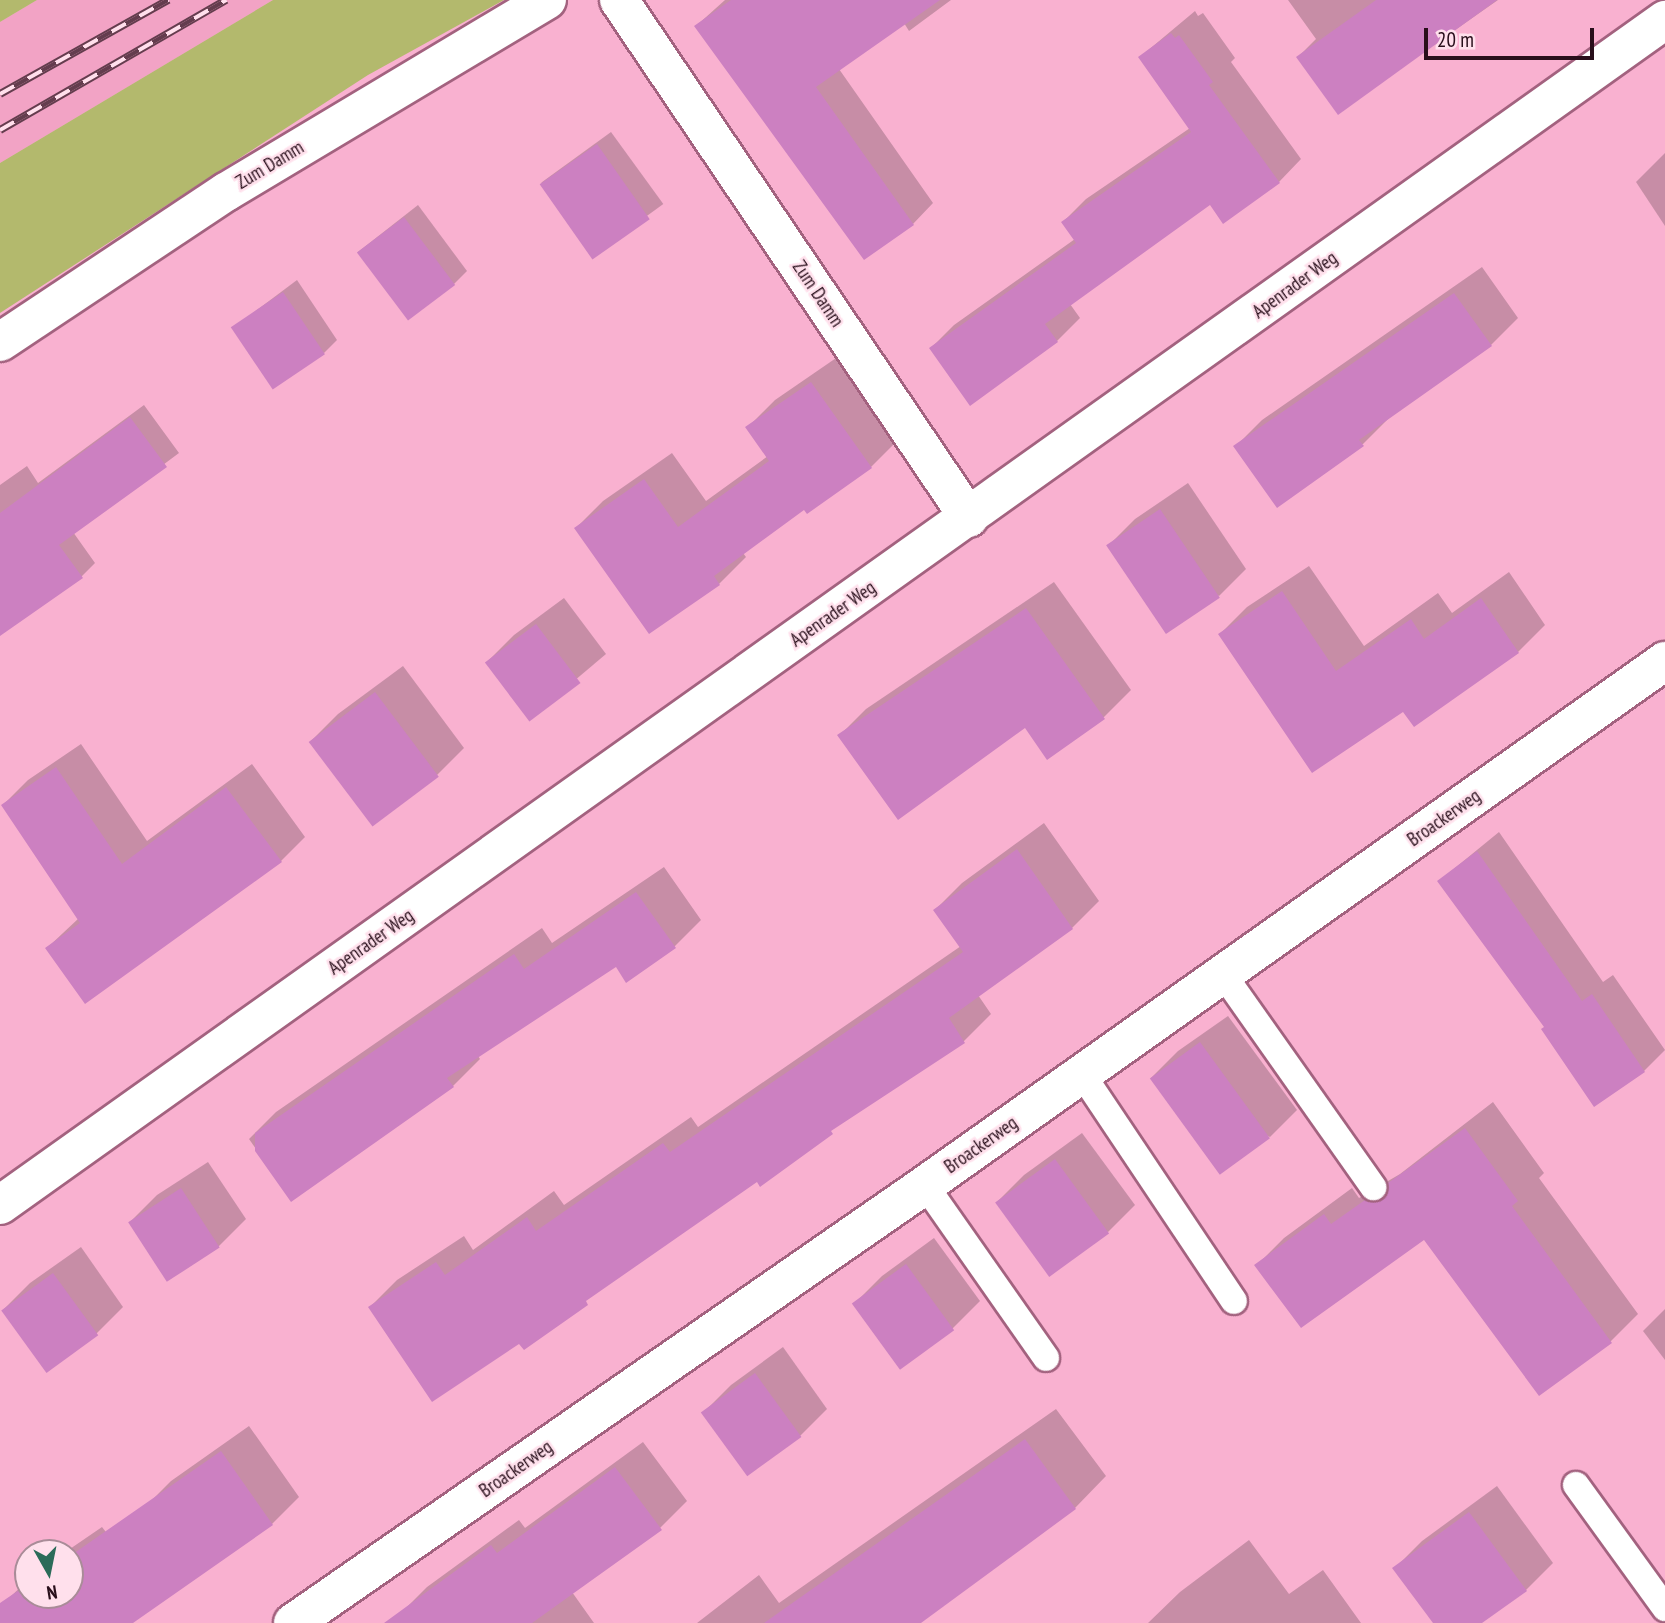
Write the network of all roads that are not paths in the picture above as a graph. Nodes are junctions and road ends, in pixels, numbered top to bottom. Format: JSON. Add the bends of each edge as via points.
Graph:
{"nodes":[{"id":1,"x":547,"y":0,"type":"edge"},
{"id":2,"x":619,"y":0,"type":"edge"},
{"id":3,"x":1665,"y":20,"type":"edge"},
{"id":4,"x":0,"y":342,"type":"edge"},
{"id":5,"x":969,"y":518,"type":"junction"},
{"id":6,"x":1665,"y":661,"type":"edge"},
{"id":7,"x":1223,"y":974,"type":"junction"},
{"id":8,"x":1082,"y":1074,"type":"junction"},
{"id":9,"x":925,"y":1185,"type":"junction"},
{"id":10,"x":1373,"y":1187,"type":"dead end"},
{"id":11,"x":0,"y":1205,"type":"edge"},
{"id":12,"x":1234,"y":1301,"type":"dead end"},
{"id":13,"x":1046,"y":1358,"type":"dead end"},
{"id":14,"x":1576,"y":1485,"type":"dead end"},
{"id":15,"x":1665,"y":1608,"type":"edge"},
{"id":16,"x":293,"y":1623,"type":"edge"}],
"edges":[{"from":1,"to":4,"type":"street","name":"Zum Damm","via":[[226,192]]},
{"from":2,"to":5,"type":"street","name":"Zum Damm"},
{"from":3,"to":5,"type":"street","name":"Apenrader Weg"},
{"from":5,"to":11,"type":"street","name":"Apenrader Weg"},
{"from":6,"to":7,"type":"street","name":"Broackerweg"},
{"from":7,"to":8,"type":"street","name":"Broackerweg"},
{"from":7,"to":10,"type":"lane"},
{"from":8,"to":9,"type":"street","name":"Broackerweg"},
{"from":8,"to":12,"type":"lane"},
{"from":9,"to":13,"type":"lane"},
{"from":9,"to":16,"type":"street","name":"Broackerweg"},
{"from":14,"to":15,"type":"lane"}]}
